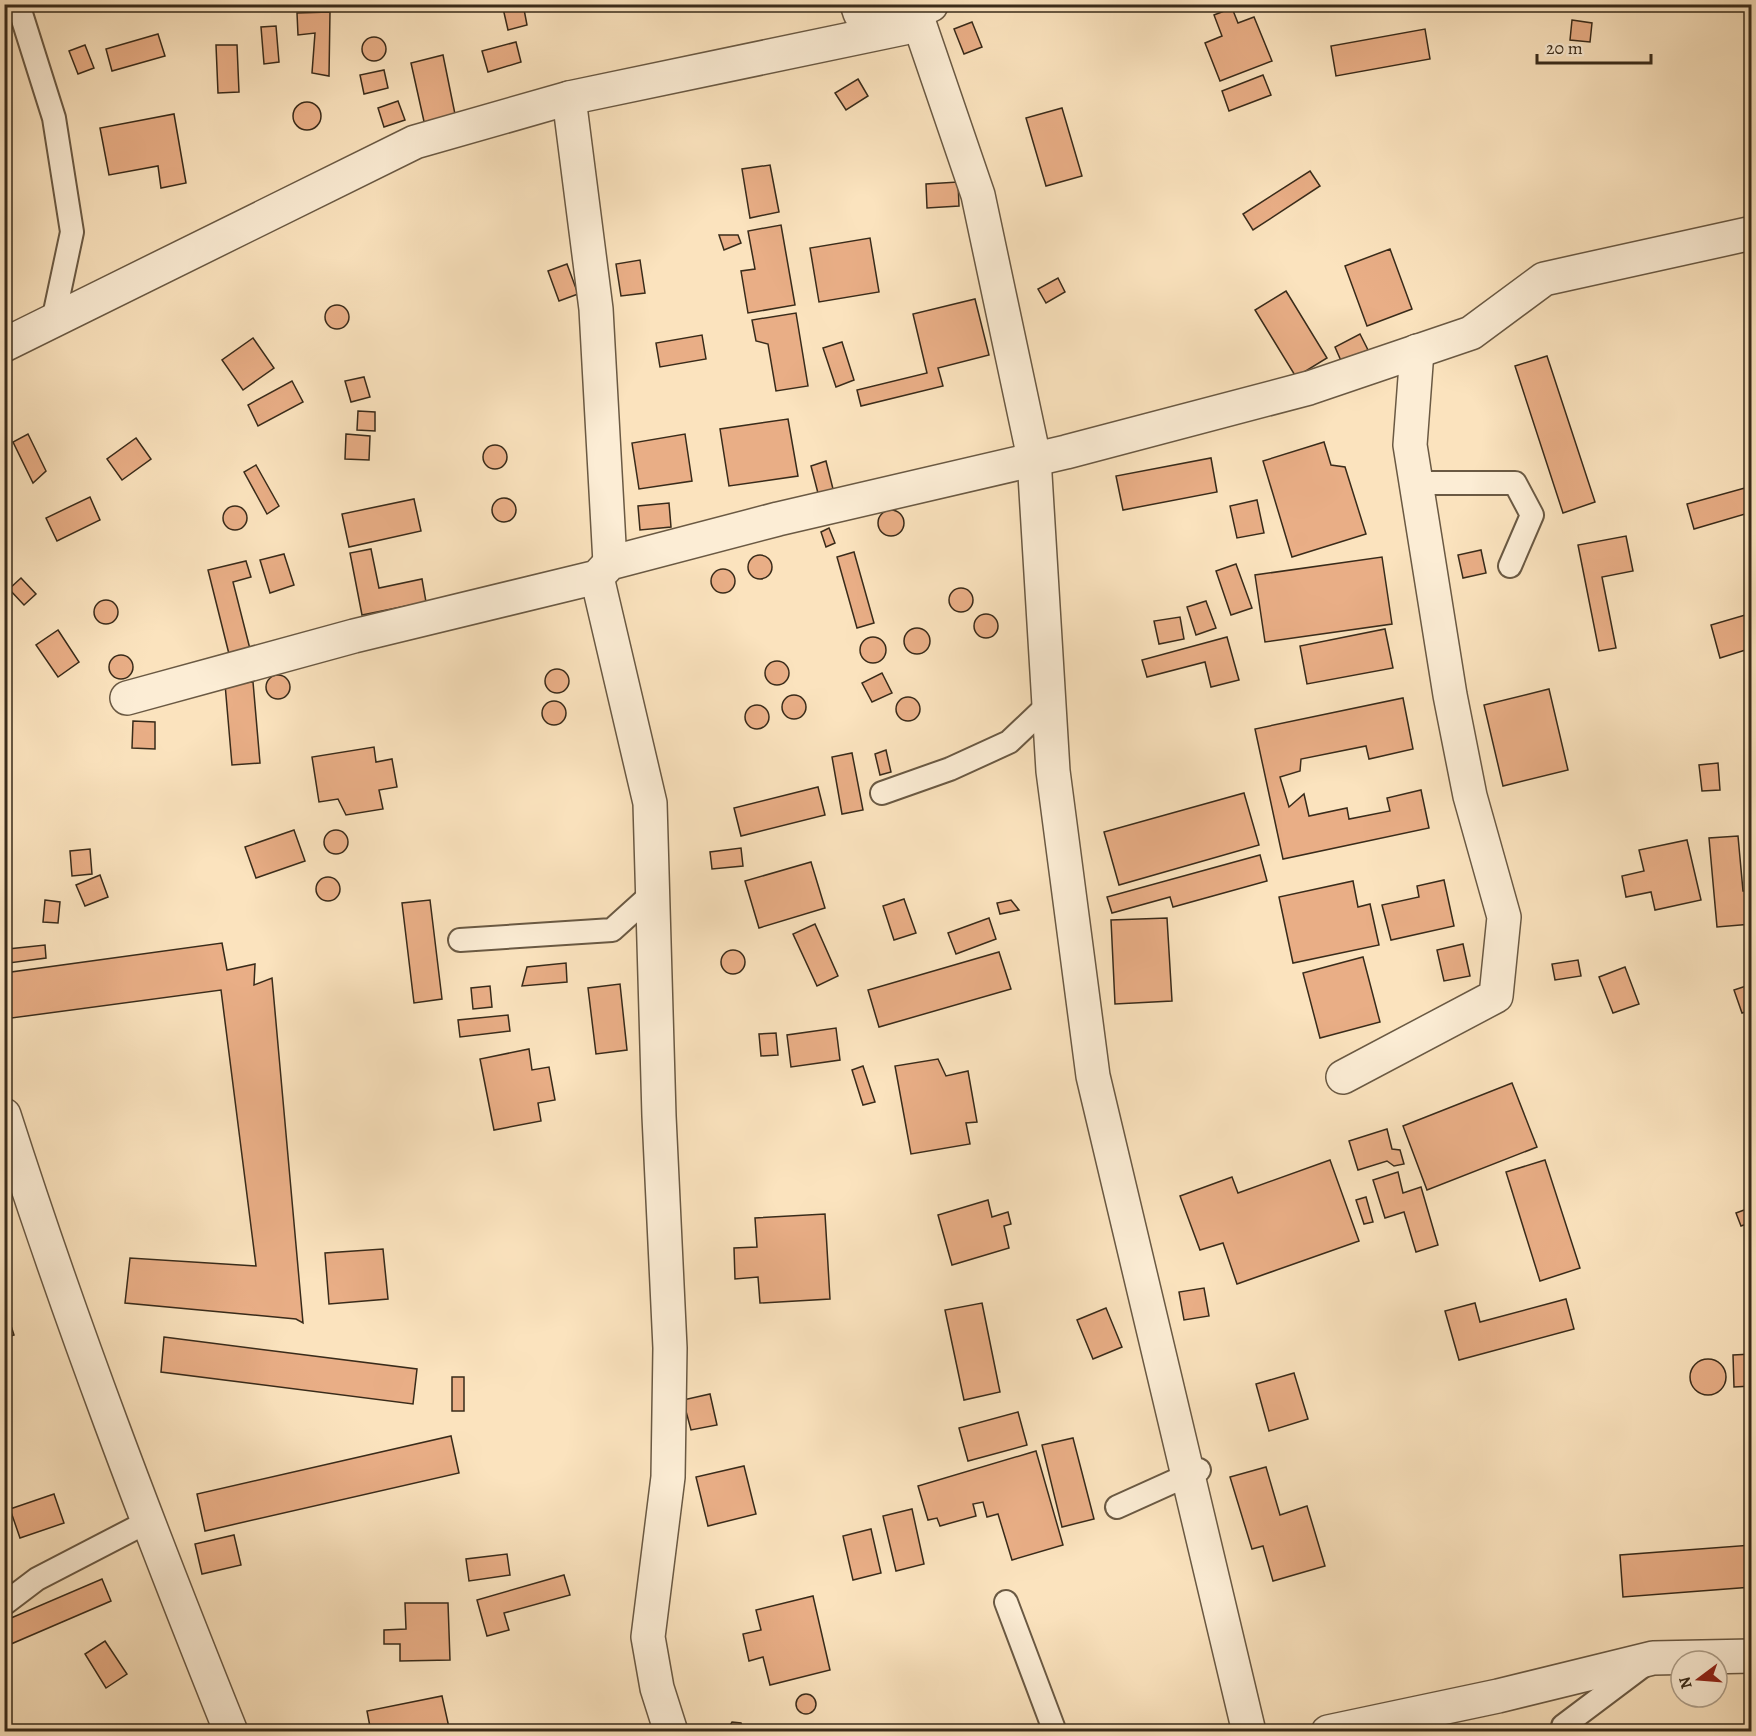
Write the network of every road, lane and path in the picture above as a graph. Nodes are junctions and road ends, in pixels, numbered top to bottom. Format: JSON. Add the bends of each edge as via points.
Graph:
{"nodes":[{"id":1,"x":18,"y":4,"type":"edge"},
{"id":2,"x":856,"y":4,"type":"edge"},
{"id":3,"x":917,"y":14,"type":"edge"},
{"id":4,"x":569,"y":98,"type":"junction"},
{"id":5,"x":1752,"y":233,"type":"edge"},
{"id":6,"x":53,"y":321,"type":"junction"},
{"id":7,"x":4,"y":345,"type":"edge"},
{"id":8,"x":1417,"y":351,"type":"junction"},
{"id":9,"x":1034,"y":458,"type":"junction"},
{"id":10,"x":1417,"y":483,"type":"junction"},
{"id":11,"x":1510,"y":566,"type":"dead end"},
{"id":12,"x":604,"y":570,"type":"junction"},
{"id":13,"x":127,"y":698,"type":"dead end"},
{"id":14,"x":1049,"y":704,"type":"junction"},
{"id":15,"x":882,"y":793,"type":"dead end"},
{"id":16,"x":653,"y":893,"type":"junction"},
{"id":17,"x":460,"y":940,"type":"dead end"},
{"id":18,"x":1343,"y":1077,"type":"dead end"},
{"id":19,"x":4,"y":1115,"type":"edge"},
{"id":20,"x":1193,"y":1472,"type":"junction"},
{"id":21,"x":1117,"y":1507,"type":"dead end"},
{"id":22,"x":147,"y":1522,"type":"junction"},
{"id":23,"x":1006,"y":1602,"type":"dead end"},
{"id":24,"x":4,"y":1604,"type":"edge"},
{"id":25,"x":1752,"y":1656,"type":"edge"},
{"id":26,"x":1653,"y":1658,"type":"junction"},
{"id":27,"x":231,"y":1731,"type":"edge"},
{"id":28,"x":672,"y":1731,"type":"edge"},
{"id":29,"x":1055,"y":1731,"type":"edge"},
{"id":30,"x":1249,"y":1731,"type":"edge"},
{"id":31,"x":1328,"y":1731,"type":"edge"},
{"id":32,"x":1562,"y":1731,"type":"edge"}],
"edges":[{"from":1,"to":6,"type":"lane","via":[[54,118],[72,232]]},
{"from":2,"to":3,"type":"street","via":[[860,13]]},
{"from":3,"to":4,"type":"street"},
{"from":3,"to":9,"type":"street","via":[[978,195]]},
{"from":4,"to":6,"type":"street","via":[[415,142]]},
{"from":4,"to":12,"type":"street","via":[[596,309]]},
{"from":5,"to":8,"type":"street","via":[[1544,279],[1471,333]]},
{"from":6,"to":7,"type":"street"},
{"from":8,"to":9,"type":"street","via":[[1309,388]]},
{"from":8,"to":10,"type":"street","via":[[1410,445]]},
{"from":9,"to":12,"type":"street","via":[[778,519]]},
{"from":9,"to":14,"type":"street"},
{"from":10,"to":11,"type":"lane","via":[[1515,483],[1532,515]]},
{"from":10,"to":18,"type":"street","via":[[1470,796],[1504,917],[1496,996]]},
{"from":12,"to":13,"type":"street"},
{"from":12,"to":16,"type":"street","via":[[651,803]]},
{"from":14,"to":15,"type":"lane","via":[[1009,742],[950,769]]},
{"from":14,"to":20,"type":"street","via":[[1053,771],[1092,1076]]},
{"from":16,"to":17,"type":"lane","via":[[612,930]]},
{"from":16,"to":28,"type":"street","via":[[670,1348],[668,1477],[648,1637],[657,1688]]},
{"from":19,"to":22,"type":"street","via":[[46,1246]]},
{"from":20,"to":21,"type":"lane"},
{"from":20,"to":30,"type":"street"},
{"from":22,"to":24,"type":"lane","via":[[37,1579]]},
{"from":22,"to":27,"type":"street"},
{"from":23,"to":29,"type":"lane"},
{"from":25,"to":26,"type":"street"},
{"from":26,"to":31,"type":"street","via":[[1498,1696]]},
{"from":26,"to":32,"type":"lane","via":[[1563,1726]]}]}
